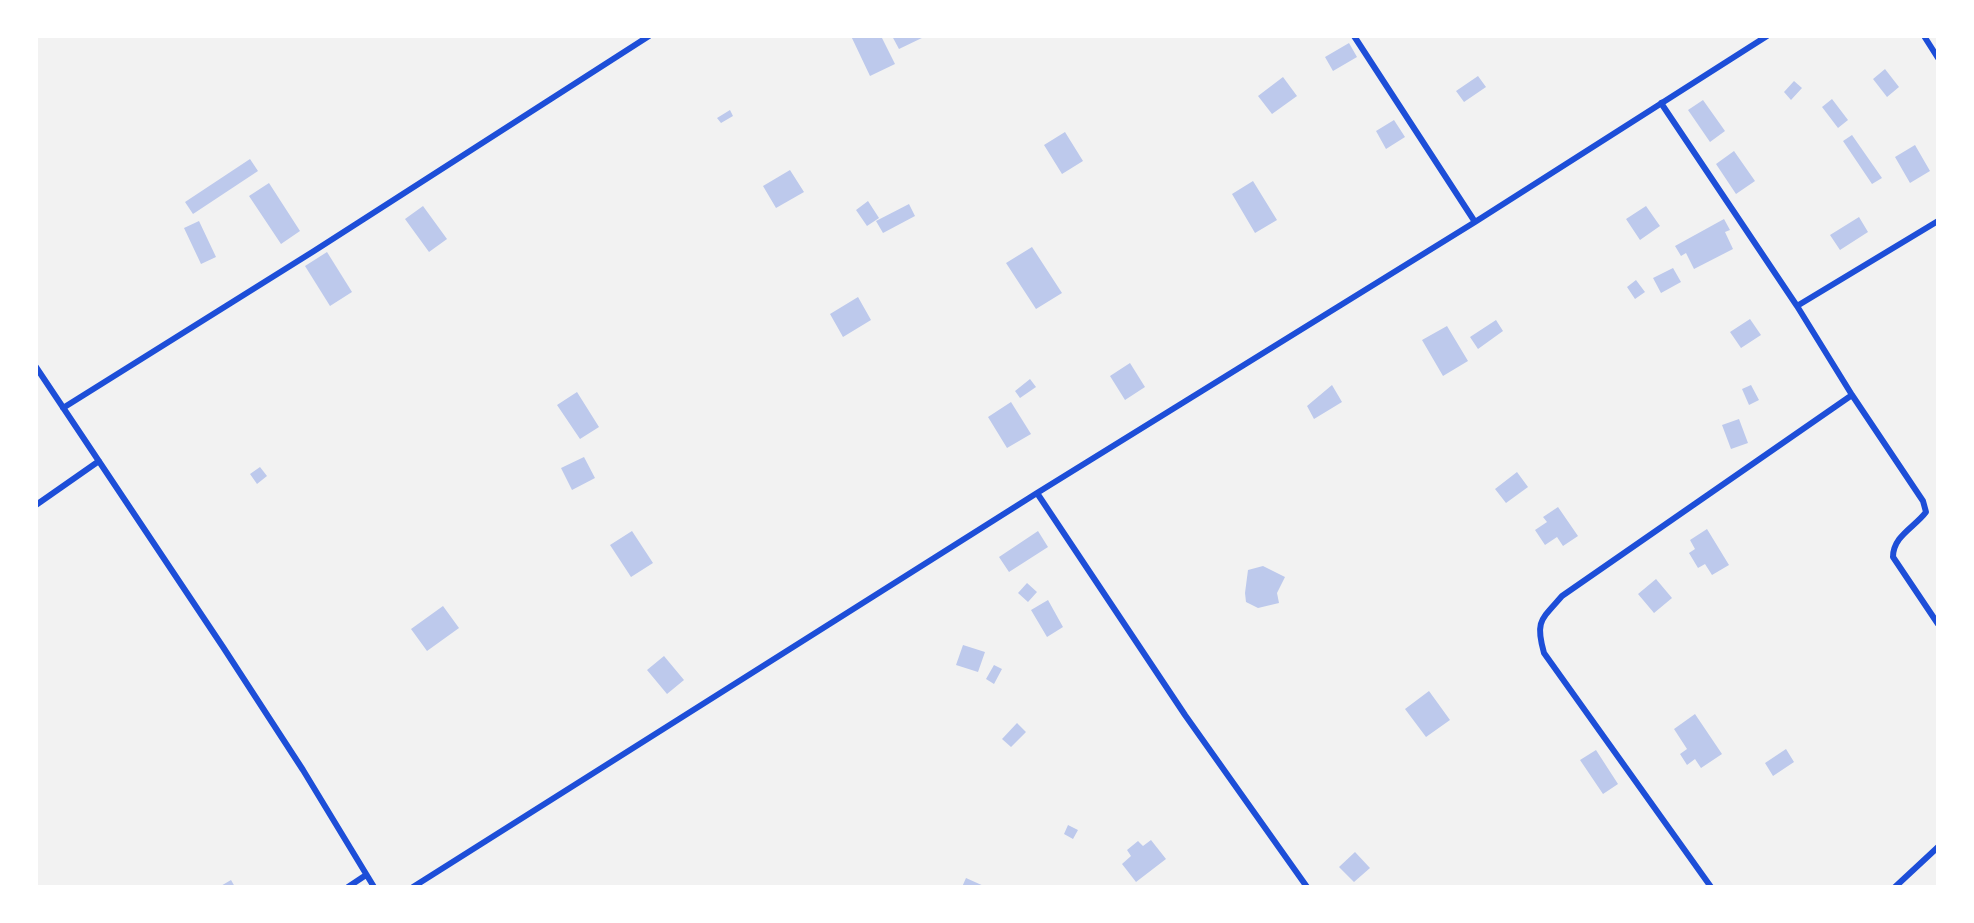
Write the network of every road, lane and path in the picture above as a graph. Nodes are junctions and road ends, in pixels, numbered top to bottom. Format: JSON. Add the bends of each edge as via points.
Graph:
{"nodes":[{"id":1,"x":649,"y":36,"type":"edge"},
{"id":2,"x":1354,"y":36,"type":"edge"},
{"id":3,"x":1924,"y":36,"type":"edge"},
{"id":4,"x":1764,"y":37,"type":"edge"},
{"id":5,"x":1938,"y":58,"type":"edge"},
{"id":6,"x":1661,"y":103,"type":"junction"},
{"id":7,"x":1938,"y":221,"type":"edge"},
{"id":8,"x":1475,"y":222,"type":"junction"},
{"id":9,"x":1797,"y":306,"type":"junction"},
{"id":10,"x":36,"y":367,"type":"edge"},
{"id":11,"x":1852,"y":395,"type":"junction"},
{"id":12,"x":63,"y":408,"type":"junction"},
{"id":13,"x":99,"y":461,"type":"junction"},
{"id":14,"x":1037,"y":493,"type":"junction"},
{"id":15,"x":36,"y":505,"type":"edge"},
{"id":16,"x":1938,"y":624,"type":"edge"},
{"id":17,"x":1938,"y":847,"type":"edge"},
{"id":18,"x":366,"y":875,"type":"junction"},
{"id":19,"x":348,"y":887,"type":"edge"},
{"id":20,"x":374,"y":887,"type":"edge"},
{"id":21,"x":413,"y":887,"type":"edge"},
{"id":22,"x":1307,"y":887,"type":"edge"},
{"id":23,"x":1711,"y":887,"type":"edge"},
{"id":24,"x":1895,"y":887,"type":"edge"}],
"edges":[{"from":1,"to":12,"type":"street"},
{"from":2,"to":8,"type":"street"},
{"from":3,"to":5,"type":"street"},
{"from":4,"to":6,"type":"street"},
{"from":6,"to":8,"type":"street"},
{"from":6,"to":9,"type":"street"},
{"from":7,"to":9,"type":"street"},
{"from":8,"to":14,"type":"street"},
{"from":9,"to":11,"type":"street"},
{"from":10,"to":12,"type":"street"},
{"from":11,"to":16,"type":"street","via":[[1923,501],[1926,512],[1901,536],[1893,557]]},
{"from":11,"to":23,"type":"street","via":[[1562,597],[1540,623],[1544,653]]},
{"from":12,"to":13,"type":"street"},
{"from":13,"to":15,"type":"street"},
{"from":13,"to":18,"type":"street","via":[[236,666]]},
{"from":14,"to":21,"type":"street"},
{"from":14,"to":22,"type":"street","via":[[1185,715]]},
{"from":17,"to":24,"type":"street"},
{"from":18,"to":19,"type":"street"},
{"from":18,"to":20,"type":"street"}]}
